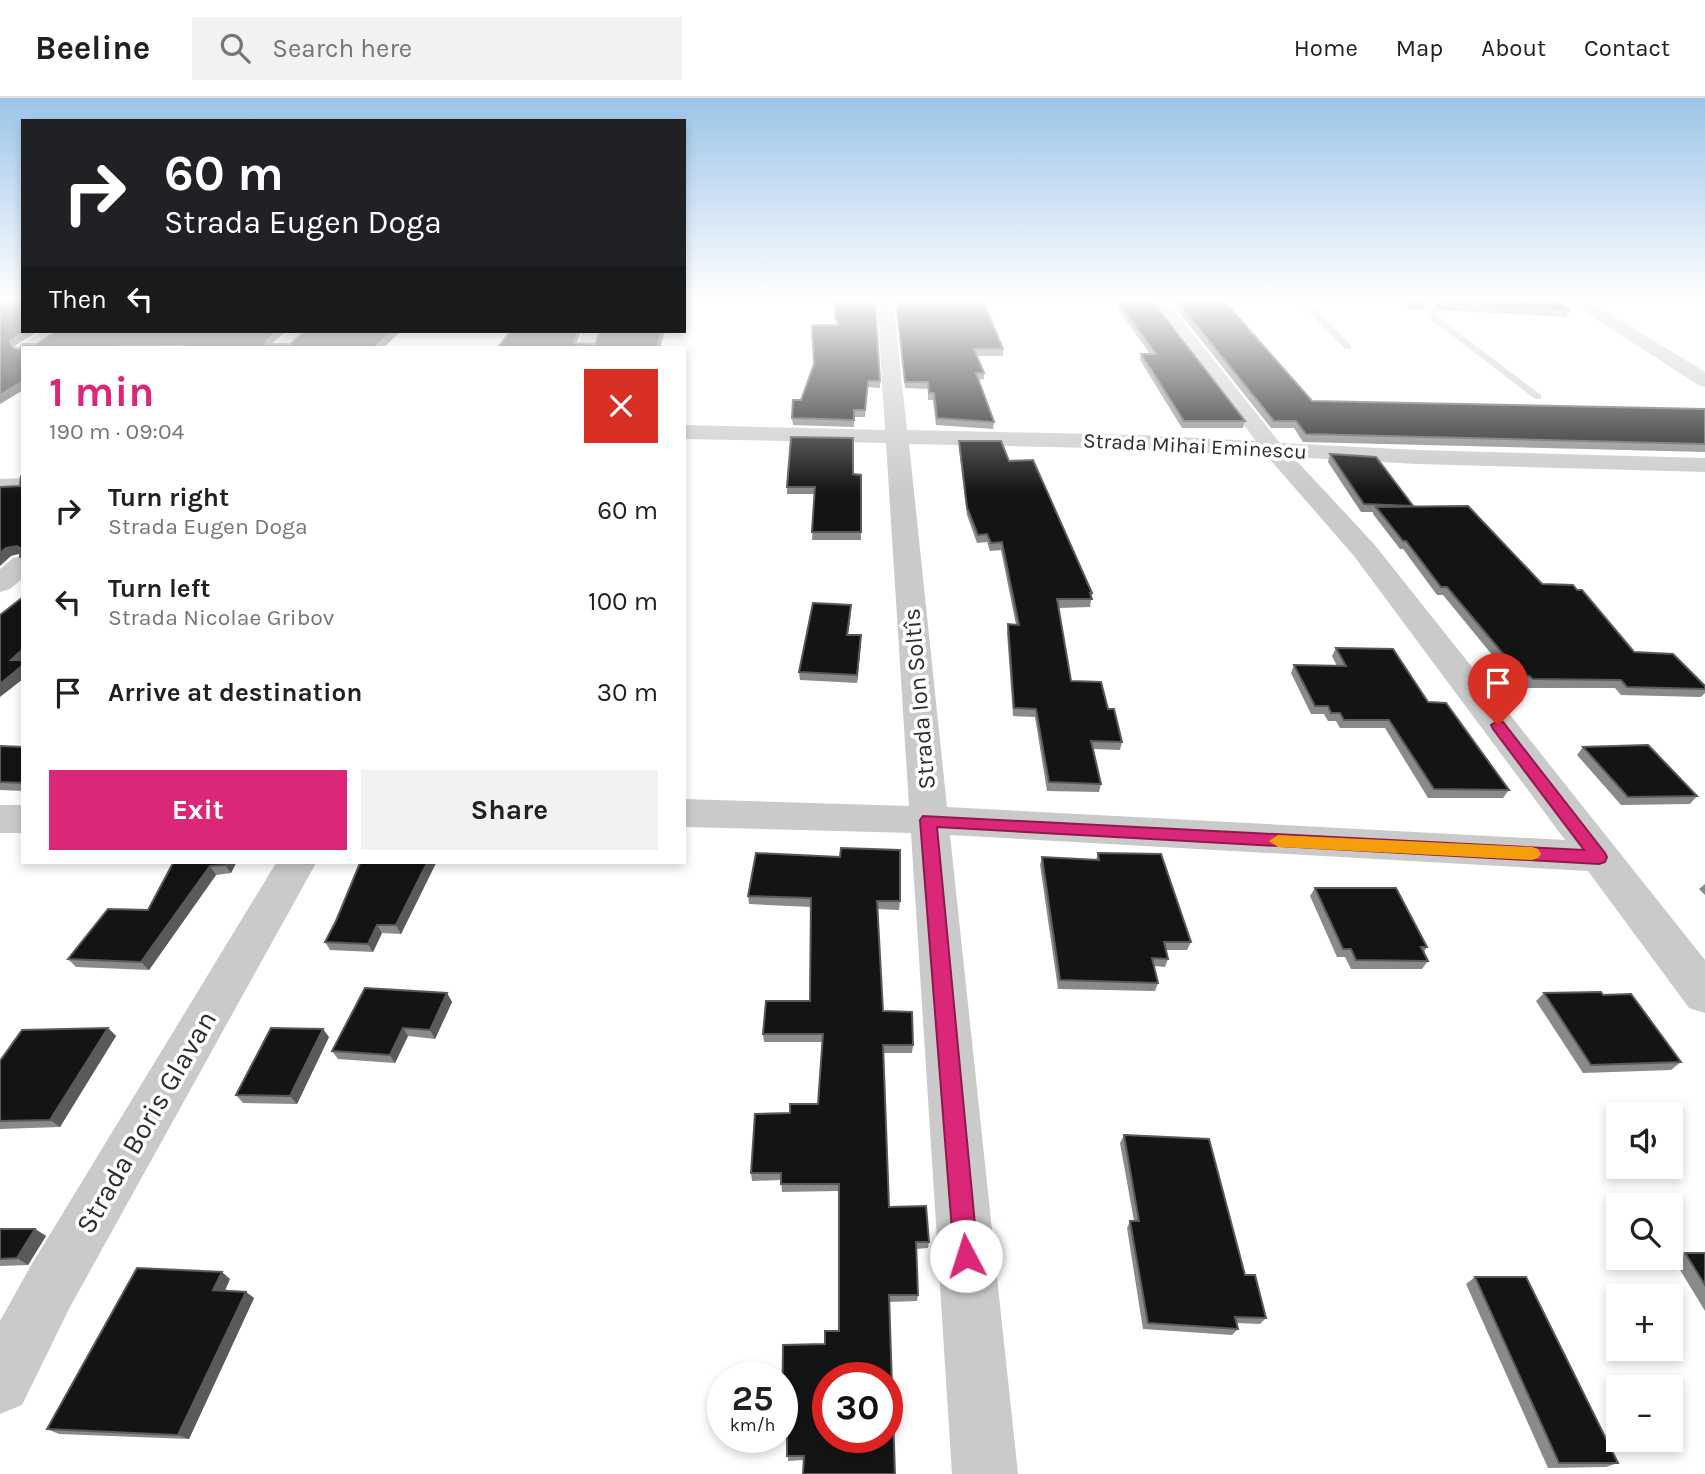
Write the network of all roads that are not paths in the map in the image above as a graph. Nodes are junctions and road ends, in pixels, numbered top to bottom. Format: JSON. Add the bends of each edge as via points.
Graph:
{"nodes":[{"id":1,"x":891,"y":364,"type":"edge"},
{"id":2,"x":1207,"y":364,"type":"edge"},
{"id":3,"x":1495,"y":364,"type":"edge"},
{"id":4,"x":1678,"y":364,"type":"edge"},
{"id":5,"x":1705,"y":381,"type":"edge"},
{"id":6,"x":1538,"y":397,"type":"dead end"},
{"id":7,"x":686,"y":432,"type":"edge"},
{"id":8,"x":897,"y":437,"type":"junction"},
{"id":9,"x":1273,"y":449,"type":"junction"},
{"id":10,"x":1705,"y":465,"type":"edge"},
{"id":11,"x":21,"y":485,"type":"edge"},
{"id":12,"x":0,"y":486,"type":"edge"},
{"id":13,"x":21,"y":566,"type":"edge"},
{"id":14,"x":0,"y":583,"type":"edge"},
{"id":15,"x":686,"y":813,"type":"edge"},
{"id":16,"x":0,"y":819,"type":"edge"},
{"id":17,"x":21,"y":819,"type":"edge"},
{"id":18,"x":929,"y":820,"type":"junction"},
{"id":19,"x":1599,"y":857,"type":"junction"},
{"id":20,"x":295,"y":864,"type":"edge"},
{"id":21,"x":1705,"y":994,"type":"edge"},
{"id":22,"x":0,"y":1383,"type":"edge"},
{"id":23,"x":985,"y":1474,"type":"edge"}],
"edges":[{"from":1,"to":8,"type":"street","name":"Strada Ion Soltîs"},
{"from":2,"to":9,"type":"street"},
{"from":3,"to":6,"type":"lane"},
{"from":4,"to":5,"type":"street"},
{"from":7,"to":8,"type":"street","name":"Strada Mihai Eminescu"},
{"from":8,"to":9,"type":"street","name":"Strada Mihai Eminescu"},
{"from":8,"to":18,"type":"street","name":"Strada Ion Soltîs"},
{"from":9,"to":10,"type":"street","name":"Strada Mihai Eminescu"},
{"from":9,"to":19,"type":"street","via":[[1364,550]]},
{"from":11,"to":12,"type":"street"},
{"from":13,"to":14,"type":"street"},
{"from":15,"to":18,"type":"street"},
{"from":16,"to":17,"type":"street"},
{"from":18,"to":19,"type":"street"},
{"from":18,"to":23,"type":"street","name":"Strada Ion Soltîs"},
{"from":19,"to":21,"type":"street"},
{"from":20,"to":22,"type":"street","name":"Strada Boris Glavan","via":[[50,1287]]}]}
